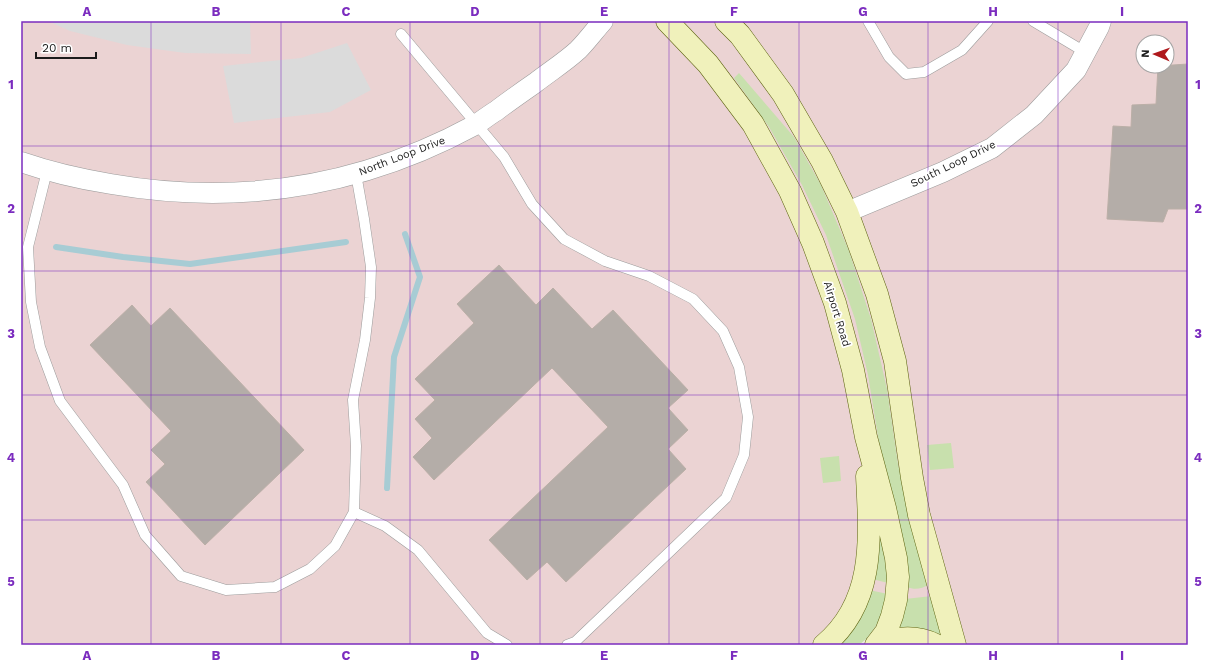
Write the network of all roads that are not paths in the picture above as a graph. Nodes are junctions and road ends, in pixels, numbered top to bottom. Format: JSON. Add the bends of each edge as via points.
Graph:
{"nodes":[{"id":1,"x":603,"y":21,"type":"edge"},
{"id":2,"x":667,"y":21,"type":"edge"},
{"id":3,"x":726,"y":21,"type":"edge"},
{"id":4,"x":868,"y":21,"type":"edge"},
{"id":5,"x":988,"y":21,"type":"edge"},
{"id":6,"x":1033,"y":21,"type":"edge"},
{"id":7,"x":1100,"y":21,"type":"edge"},
{"id":8,"x":401,"y":34,"type":"dead end"},
{"id":9,"x":1085,"y":52,"type":"junction"},
{"id":10,"x":476,"y":125,"type":"junction"},
{"id":11,"x":21,"y":162,"type":"edge"},
{"id":12,"x":47,"y":171,"type":"junction"},
{"id":13,"x":356,"y":174,"type":"junction"},
{"id":14,"x":847,"y":212,"type":"junction"},
{"id":15,"x":866,"y":437,"type":"junction"},
{"id":16,"x":354,"y":512,"type":"junction"},
{"id":17,"x":507,"y":645,"type":"edge"},
{"id":18,"x":566,"y":645,"type":"edge"},
{"id":19,"x":824,"y":645,"type":"edge"},
{"id":20,"x":876,"y":645,"type":"edge"},
{"id":21,"x":936,"y":645,"type":"edge"},
{"id":22,"x":955,"y":645,"type":"edge"}],
"edges":[{"from":1,"to":10,"type":"street","name":"North Loop Drive","via":[[578,49]]},
{"from":2,"to":15,"type":"main road","name":"Airport Road","via":[[708,64],[753,124],[790,190],[835,303],[855,377]]},
{"from":3,"to":14,"type":"main road","via":[[740,35],[783,94],[822,161]]},
{"from":4,"to":5,"type":"lane","via":[[889,57],[906,74],[924,72],[962,50]]},
{"from":6,"to":9,"type":"lane"},
{"from":7,"to":9,"type":"street","name":"South Loop Drive"},
{"from":8,"to":10,"type":"lane"},
{"from":9,"to":14,"type":"street","name":"South Loop Drive","via":[[1076,70],[1034,115],[992,148],[943,172]]},
{"from":10,"to":13,"type":"street","name":"North Loop Drive","via":[[436,144]]},
{"from":10,"to":18,"type":"lane","via":[[504,157],[532,204],[564,239],[605,261],[649,276],[693,299],[723,331],[739,367],[748,417],[744,455],[726,498],[575,642]]},
{"from":11,"to":12,"type":"street","name":"North Loop Drive"},
{"from":12,"to":13,"type":"street","name":"North Loop Drive","via":[[145,190],[198,194],[256,192],[306,186]]},
{"from":12,"to":16,"type":"lane","via":[[28,247],[31,302],[40,347],[60,401],[123,485],[145,535],[181,576],[226,590],[275,587],[310,569],[335,546]]},
{"from":13,"to":16,"type":"lane","via":[[371,273],[365,340],[353,400],[356,446]]},
{"from":14,"to":22,"type":"main road","via":[[877,294],[895,361],[919,515]]},
{"from":15,"to":19,"type":"main road","via":[[869,539],[864,582],[856,605],[844,625]]},
{"from":15,"to":20,"type":"main road","name":"Airport Road","via":[[885,508],[898,577],[892,616],[886,632]]},
{"from":16,"to":17,"type":"lane","via":[[385,526],[418,550],[487,633]]},
{"from":20,"to":21,"type":"main road","via":[[888,640],[913,638]]}]}
